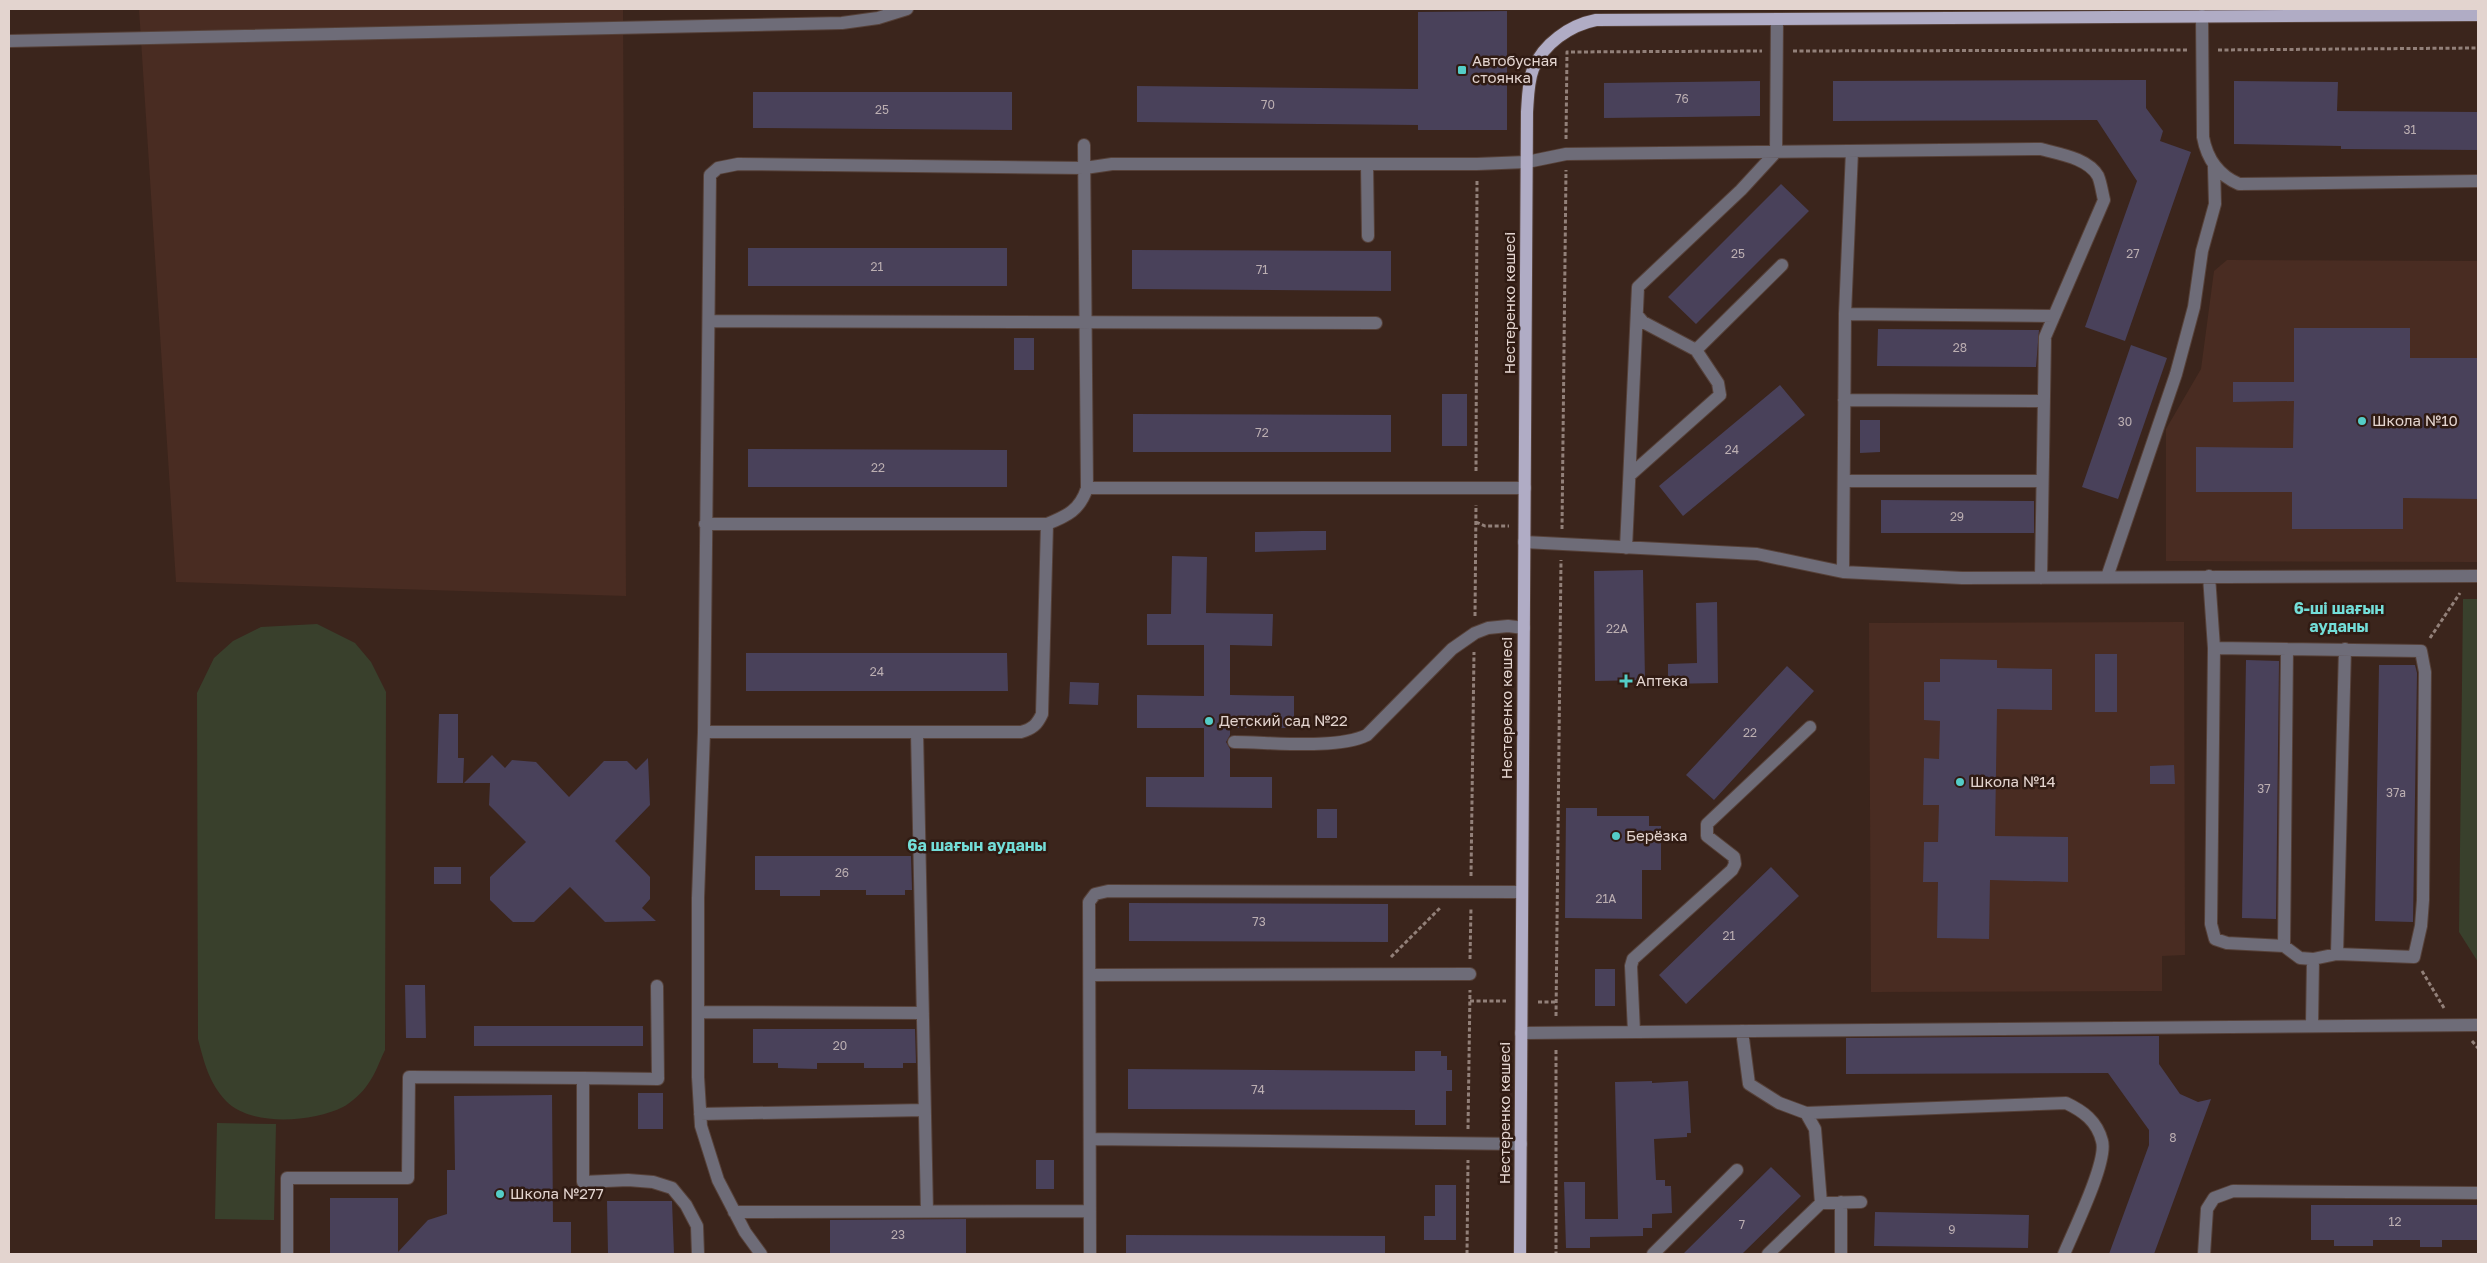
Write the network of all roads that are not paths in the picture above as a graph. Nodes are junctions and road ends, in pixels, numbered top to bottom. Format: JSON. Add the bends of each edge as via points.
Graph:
{"nodes":[{"id":1,"x":907,"y":9,"type":"edge"},
{"id":2,"x":2275,"y":12,"type":"edge"},
{"id":3,"x":2478,"y":15,"type":"edge"},
{"id":4,"x":1785,"y":16,"type":"edge"},
{"id":5,"x":2202,"y":16,"type":"junction"},
{"id":6,"x":9,"y":41,"type":"edge"},
{"id":7,"x":1084,"y":145,"type":"dead end"},
{"id":8,"x":1852,"y":151,"type":"junction"},
{"id":9,"x":1776,"y":152,"type":"junction"},
{"id":10,"x":1527,"y":162,"type":"junction"},
{"id":11,"x":1367,"y":164,"type":"junction"},
{"id":12,"x":2214,"y":167,"type":"junction"},
{"id":13,"x":1085,"y":168,"type":"junction"},
{"id":14,"x":2478,"y":181,"type":"edge"},
{"id":15,"x":1368,"y":236,"type":"dead end"},
{"id":16,"x":1782,"y":265,"type":"dead end"},
{"id":17,"x":1845,"y":314,"type":"junction"},
{"id":18,"x":1638,"y":316,"type":"junction"},
{"id":19,"x":2054,"y":316,"type":"junction"},
{"id":20,"x":709,"y":321,"type":"junction"},
{"id":21,"x":1086,"y":322,"type":"junction"},
{"id":22,"x":1376,"y":323,"type":"dead end"},
{"id":23,"x":1696,"y":350,"type":"junction"},
{"id":24,"x":1844,"y":400,"type":"junction"},
{"id":25,"x":2044,"y":402,"type":"junction"},
{"id":26,"x":1630,"y":474,"type":"junction"},
{"id":27,"x":1844,"y":481,"type":"junction"},
{"id":28,"x":2042,"y":481,"type":"junction"},
{"id":29,"x":1087,"y":488,"type":"junction"},
{"id":30,"x":1524,"y":488,"type":"junction"},
{"id":31,"x":705,"y":524,"type":"junction"},
{"id":32,"x":1046,"y":524,"type":"junction"},
{"id":33,"x":1524,"y":542,"type":"junction"},
{"id":34,"x":1626,"y":548,"type":"junction"},
{"id":35,"x":1844,"y":572,"type":"junction"},
{"id":36,"x":2209,"y":576,"type":"junction"},
{"id":37,"x":2475,"y":576,"type":"edge"},
{"id":38,"x":2107,"y":577,"type":"junction"},
{"id":39,"x":2041,"y":578,"type":"junction"},
{"id":40,"x":1524,"y":628,"type":"junction"},
{"id":41,"x":2214,"y":648,"type":"junction"},
{"id":42,"x":2288,"y":649,"type":"junction"},
{"id":43,"x":2345,"y":649,"type":"junction"},
{"id":44,"x":1810,"y":727,"type":"dead end"},
{"id":45,"x":704,"y":732,"type":"junction"},
{"id":46,"x":918,"y":732,"type":"junction"},
{"id":47,"x":1234,"y":742,"type":"dead end"},
{"id":48,"x":1522,"y":892,"type":"junction"},
{"id":49,"x":2284,"y":946,"type":"junction"},
{"id":50,"x":2337,"y":954,"type":"junction"},
{"id":51,"x":2313,"y":959,"type":"junction"},
{"id":52,"x":1470,"y":974,"type":"road end"},
{"id":53,"x":1091,"y":975,"type":"junction"},
{"id":54,"x":657,"y":986,"type":"dead end"},
{"id":55,"x":698,"y":1012,"type":"junction"},
{"id":56,"x":923,"y":1013,"type":"junction"},
{"id":57,"x":2478,"y":1025,"type":"edge"},
{"id":58,"x":2312,"y":1026,"type":"junction"},
{"id":59,"x":1742,"y":1031,"type":"junction"},
{"id":60,"x":1634,"y":1032,"type":"junction"},
{"id":61,"x":1521,"y":1033,"type":"junction"},
{"id":62,"x":583,"y":1078,"type":"junction"},
{"id":63,"x":925,"y":1110,"type":"junction"},
{"id":64,"x":1806,"y":1113,"type":"junction"},
{"id":65,"x":700,"y":1114,"type":"junction"},
{"id":66,"x":1090,"y":1139,"type":"junction"},
{"id":67,"x":1520,"y":1144,"type":"junction"},
{"id":68,"x":1737,"y":1170,"type":"dead end"},
{"id":69,"x":2478,"y":1193,"type":"edge"},
{"id":70,"x":1841,"y":1202,"type":"junction"},
{"id":71,"x":1861,"y":1202,"type":"dead end"},
{"id":72,"x":1821,"y":1203,"type":"junction"},
{"id":73,"x":1090,"y":1211,"type":"junction"},
{"id":74,"x":734,"y":1212,"type":"junction"},
{"id":75,"x":928,"y":1212,"type":"junction"},
{"id":76,"x":287,"y":1254,"type":"edge"},
{"id":77,"x":698,"y":1254,"type":"edge"},
{"id":78,"x":762,"y":1254,"type":"edge"},
{"id":79,"x":1090,"y":1254,"type":"edge"},
{"id":80,"x":1520,"y":1254,"type":"edge"},
{"id":81,"x":1654,"y":1254,"type":"edge"},
{"id":82,"x":1768,"y":1254,"type":"edge"},
{"id":83,"x":1841,"y":1254,"type":"edge"},
{"id":84,"x":2064,"y":1254,"type":"edge"},
{"id":85,"x":2204,"y":1254,"type":"edge"}],
"edges":[{"from":1,"to":6,"type":"street","via":[[878,18],[842,23]]},
{"from":2,"to":3,"type":"main road","name":"Нестеренко көшесі"},
{"from":2,"to":5,"type":"main road","name":"Нестеренко көшесі"},
{"from":4,"to":5,"type":"main road","name":"Нестеренко көшесі"},
{"from":4,"to":9,"type":"street","via":[[1777,51]]},
{"from":4,"to":10,"type":"main road","name":"Нестеренко көшесі","via":[[1581,23],[1556,39],[1533,69],[1527,112]]},
{"from":5,"to":12,"type":"street","via":[[2203,137],[2205,151]]},
{"from":7,"to":13,"type":"street"},
{"from":8,"to":9,"type":"street"},
{"from":8,"to":17,"type":"street"},
{"from":8,"to":19,"type":"street","via":[[2041,149],[2073,158],[2092,169],[2098,177],[2104,200]]},
{"from":9,"to":10,"type":"street","via":[[1566,154]]},
{"from":9,"to":18,"type":"street","via":[[1741,190],[1638,287]]},
{"from":10,"to":11,"type":"street"},
{"from":10,"to":30,"type":"main road","name":"Нестеренко көшесі"},
{"from":11,"to":13,"type":"street","via":[[1112,164]]},
{"from":11,"to":15,"type":"street"},
{"from":12,"to":14,"type":"street","via":[[2239,184]]},
{"from":12,"to":38,"type":"street","via":[[2215,204],[2202,251],[2194,307],[2176,374]]},
{"from":13,"to":20,"type":"street","via":[[738,164],[718,168],[710,176]]},
{"from":13,"to":21,"type":"street"},
{"from":16,"to":23,"type":"street"},
{"from":17,"to":19,"type":"street"},
{"from":17,"to":24,"type":"street"},
{"from":18,"to":23,"type":"street","via":[[1643,322]]},
{"from":18,"to":26,"type":"street"},
{"from":19,"to":25,"type":"street","via":[[2045,337]]},
{"from":20,"to":21,"type":"street"},
{"from":20,"to":31,"type":"street"},
{"from":21,"to":22,"type":"street"},
{"from":21,"to":29,"type":"street"},
{"from":23,"to":26,"type":"street","via":[[1718,383],[1720,395]]},
{"from":24,"to":25,"type":"street"},
{"from":24,"to":27,"type":"street"},
{"from":25,"to":28,"type":"street"},
{"from":26,"to":34,"type":"street"},
{"from":27,"to":28,"type":"street"},
{"from":27,"to":35,"type":"street"},
{"from":28,"to":39,"type":"street"},
{"from":29,"to":30,"type":"street"},
{"from":29,"to":32,"type":"street","via":[[1083,502],[1073,512]]},
{"from":30,"to":33,"type":"main road","name":"Нестеренко көшесі"},
{"from":31,"to":32,"type":"street"},
{"from":31,"to":45,"type":"street"},
{"from":32,"to":46,"type":"street","via":[[1042,714],[1038,723],[1031,730],[1020,732]]},
{"from":33,"to":34,"type":"street"},
{"from":33,"to":40,"type":"main road","name":"Нестеренко көшесі"},
{"from":34,"to":35,"type":"street","via":[[1757,554]]},
{"from":35,"to":39,"type":"street"},
{"from":36,"to":37,"type":"street"},
{"from":36,"to":38,"type":"street"},
{"from":36,"to":41,"type":"street"},
{"from":38,"to":39,"type":"street"},
{"from":40,"to":47,"type":"street","via":[[1508,626],[1474,633],[1452,648],[1367,735],[1355,740],[1338,743]]},
{"from":40,"to":48,"type":"main road","name":"Нестеренко көшесі"},
{"from":41,"to":42,"type":"street"},
{"from":41,"to":49,"type":"street","via":[[2211,924],[2215,939],[2227,943]]},
{"from":42,"to":43,"type":"street"},
{"from":42,"to":49,"type":"street"},
{"from":43,"to":50,"type":"street"},
{"from":43,"to":50,"type":"street","via":[[2421,651],[2425,672],[2422,900],[2421,926],[2414,957]]},
{"from":44,"to":60,"type":"street","via":[[1707,824],[1707,836],[1734,857],[1735,864],[1633,959]]},
{"from":45,"to":46,"type":"street"},
{"from":45,"to":55,"type":"street"},
{"from":46,"to":56,"type":"street"},
{"from":48,"to":53,"type":"street","via":[[1108,890],[1095,894],[1089,902]]},
{"from":48,"to":61,"type":"main road","name":"Нестеренко көшесі"},
{"from":49,"to":51,"type":"street","via":[[2300,958]]},
{"from":50,"to":51,"type":"street"},
{"from":51,"to":58,"type":"street"},
{"from":52,"to":53,"type":"street"},
{"from":53,"to":66,"type":"street"},
{"from":54,"to":62,"type":"street","via":[[658,1079]]},
{"from":55,"to":56,"type":"street"},
{"from":55,"to":65,"type":"street"},
{"from":56,"to":63,"type":"street"},
{"from":57,"to":58,"type":"street"},
{"from":58,"to":59,"type":"street"},
{"from":59,"to":60,"type":"street"},
{"from":59,"to":64,"type":"street","via":[[1749,1084],[1779,1103]]},
{"from":60,"to":61,"type":"street"},
{"from":61,"to":67,"type":"main road","name":"Нестеренко көшесі"},
{"from":62,"to":76,"type":"street","via":[[409,1077],[408,1178],[287,1178]]},
{"from":62,"to":77,"type":"street","via":[[583,1182],[628,1180],[653,1182],[672,1188],[697,1226]]},
{"from":63,"to":65,"type":"street"},
{"from":63,"to":75,"type":"street"},
{"from":64,"to":72,"type":"street","via":[[1816,1129]]},
{"from":64,"to":84,"type":"street","via":[[2066,1103],[2086,1112],[2103,1141],[2101,1164]]},
{"from":65,"to":74,"type":"street","via":[[718,1180]]},
{"from":66,"to":67,"type":"street"},
{"from":66,"to":73,"type":"street"},
{"from":67,"to":80,"type":"main road","name":"Нестеренко көшесі"},
{"from":68,"to":81,"type":"street"},
{"from":69,"to":85,"type":"street","via":[[2234,1191],[2214,1198],[2207,1208]]},
{"from":70,"to":71,"type":"street"},
{"from":70,"to":72,"type":"street"},
{"from":70,"to":83,"type":"street"},
{"from":72,"to":82,"type":"street"},
{"from":73,"to":75,"type":"street"},
{"from":73,"to":79,"type":"street"},
{"from":74,"to":75,"type":"street"},
{"from":74,"to":78,"type":"street"}]}
